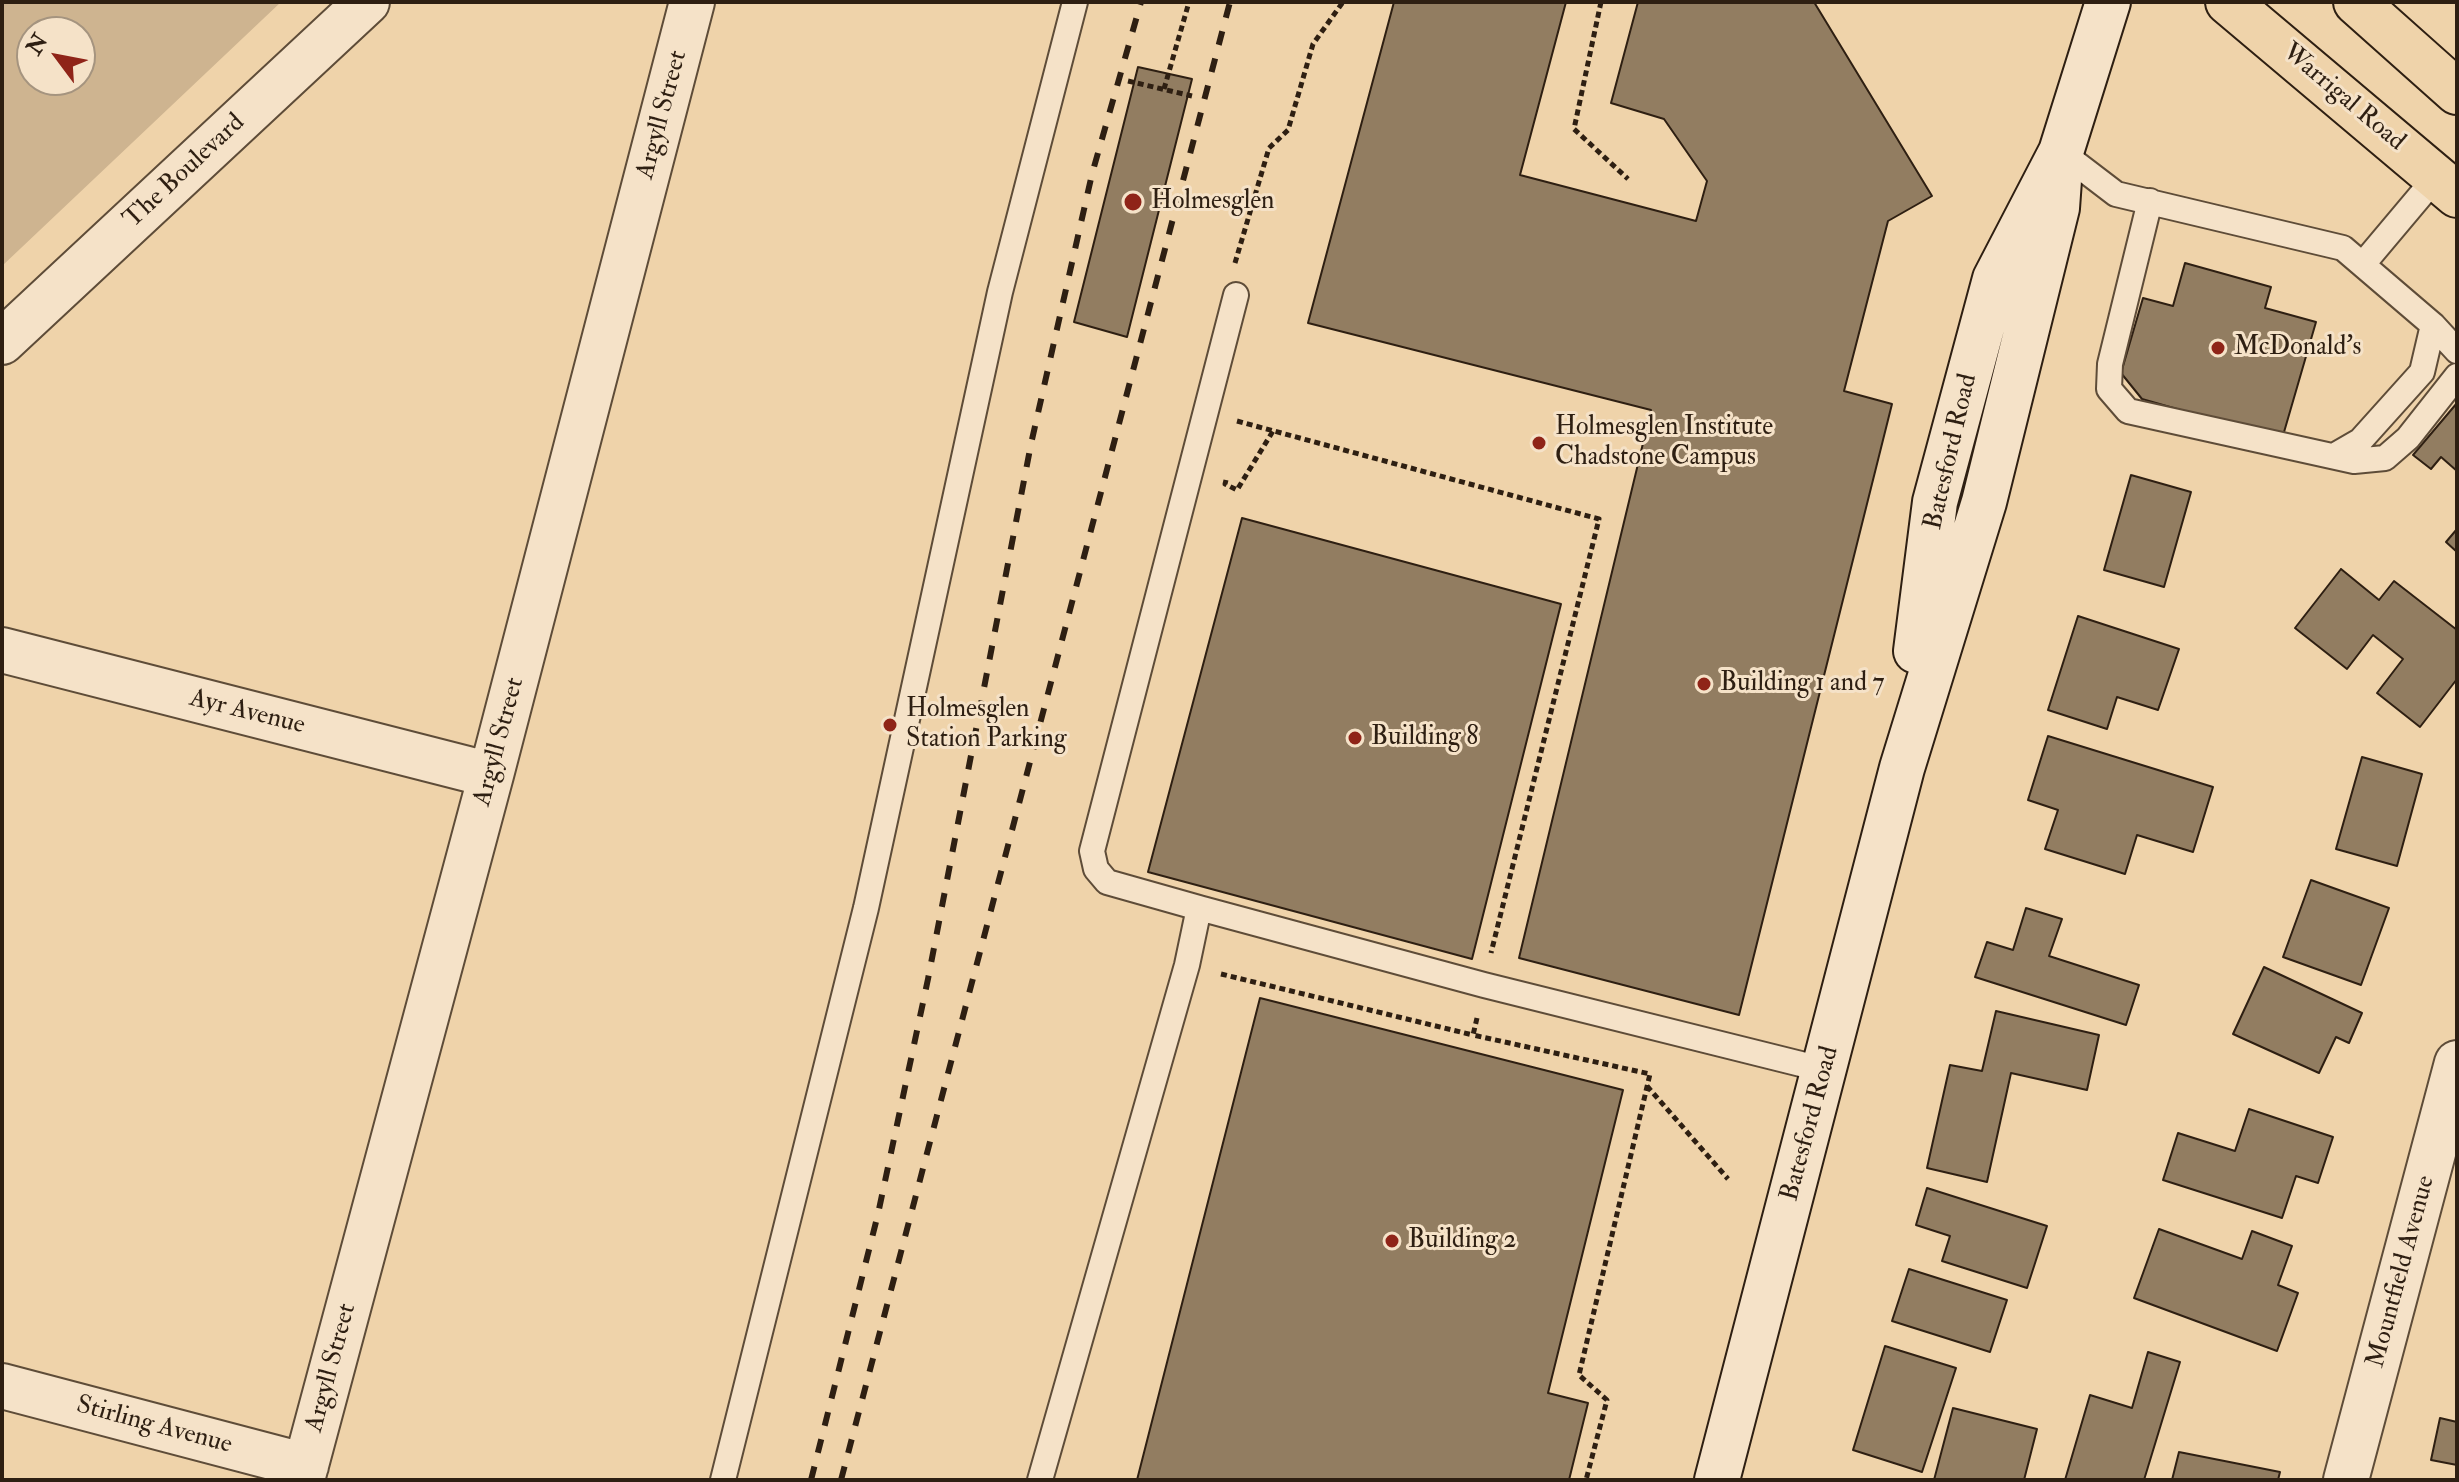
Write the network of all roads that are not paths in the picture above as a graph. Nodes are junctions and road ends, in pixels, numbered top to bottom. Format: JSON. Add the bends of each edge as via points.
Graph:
{"nodes":[{"id":1,"x":367,"y":2,"type":"edge"},
{"id":2,"x":692,"y":2,"type":"edge"},
{"id":3,"x":1075,"y":2,"type":"edge"},
{"id":4,"x":2108,"y":2,"type":"edge"},
{"id":5,"x":2228,"y":2,"type":"edge"},
{"id":6,"x":2356,"y":2,"type":"edge"},
{"id":7,"x":2457,"y":92,"type":"edge"},
{"id":8,"x":2061,"y":152,"type":"junction"},
{"id":9,"x":2447,"y":185,"type":"edge"},
{"id":10,"x":2150,"y":201,"type":"junction"},
{"id":11,"x":2363,"y":264,"type":"junction"},
{"id":12,"x":1236,"y":295,"type":"road end"},
{"id":13,"x":2433,"y":325,"type":"junction"},
{"id":14,"x":2,"y":342,"type":"edge"},
{"id":15,"x":2457,"y":351,"type":"edge"},
{"id":16,"x":2457,"y":376,"type":"edge"},
{"id":17,"x":2334,"y":456,"type":"junction"},
{"id":18,"x":2,"y":650,"type":"edge"},
{"id":19,"x":491,"y":775,"type":"junction"},
{"id":20,"x":1199,"y":908,"type":"junction"},
{"id":21,"x":2457,"y":1063,"type":"edge"},
{"id":22,"x":1825,"y":1070,"type":"junction"},
{"id":23,"x":2,"y":1386,"type":"edge"},
{"id":24,"x":304,"y":1473,"type":"edge"},
{"id":25,"x":723,"y":1480,"type":"edge"},
{"id":26,"x":1040,"y":1480,"type":"edge"},
{"id":27,"x":1717,"y":1480,"type":"edge"},
{"id":28,"x":2346,"y":1480,"type":"edge"}],
"edges":[{"from":1,"to":14,"type":"street","name":"The Boulevard"},
{"from":2,"to":19,"type":"street","name":"Argyll Street"},
{"from":3,"to":25,"type":"lane","via":[[1000,292],[866,908]]},
{"from":4,"to":8,"type":"street","name":"Batesford Road"},
{"from":5,"to":9,"type":"highway","name":"Warrigal Road"},
{"from":6,"to":7,"type":"highway"},
{"from":8,"to":10,"type":"lane","via":[[2116,194]]},
{"from":8,"to":22,"type":"street","name":"Batesford Road","via":[[2057,208],[1984,502],[1902,768]]},
{"from":9,"to":11,"type":"lane"},
{"from":10,"to":11,"type":"lane","via":[[2343,248]]},
{"from":10,"to":17,"type":"lane","via":[[2110,364],[2109,389],[2128,411]]},
{"from":11,"to":13,"type":"lane"},
{"from":12,"to":20,"type":"lane","via":[[1092,851],[1096,869],[1107,882]]},
{"from":13,"to":15,"type":"lane"},
{"from":13,"to":17,"type":"lane","via":[[2422,372],[2360,441]]},
{"from":16,"to":17,"type":"lane","via":[[2408,438],[2385,458],[2354,461]]},
{"from":18,"to":19,"type":"street","name":"Ayr Avenue"},
{"from":19,"to":24,"type":"street","name":"Argyll Street"},
{"from":20,"to":22,"type":"lane"},
{"from":20,"to":26,"type":"lane"},
{"from":21,"to":28,"type":"street","name":"Mountfield Avenue"},
{"from":22,"to":27,"type":"street","name":"Batesford Road"},
{"from":23,"to":24,"type":"street","name":"Stirling Avenue"}]}
